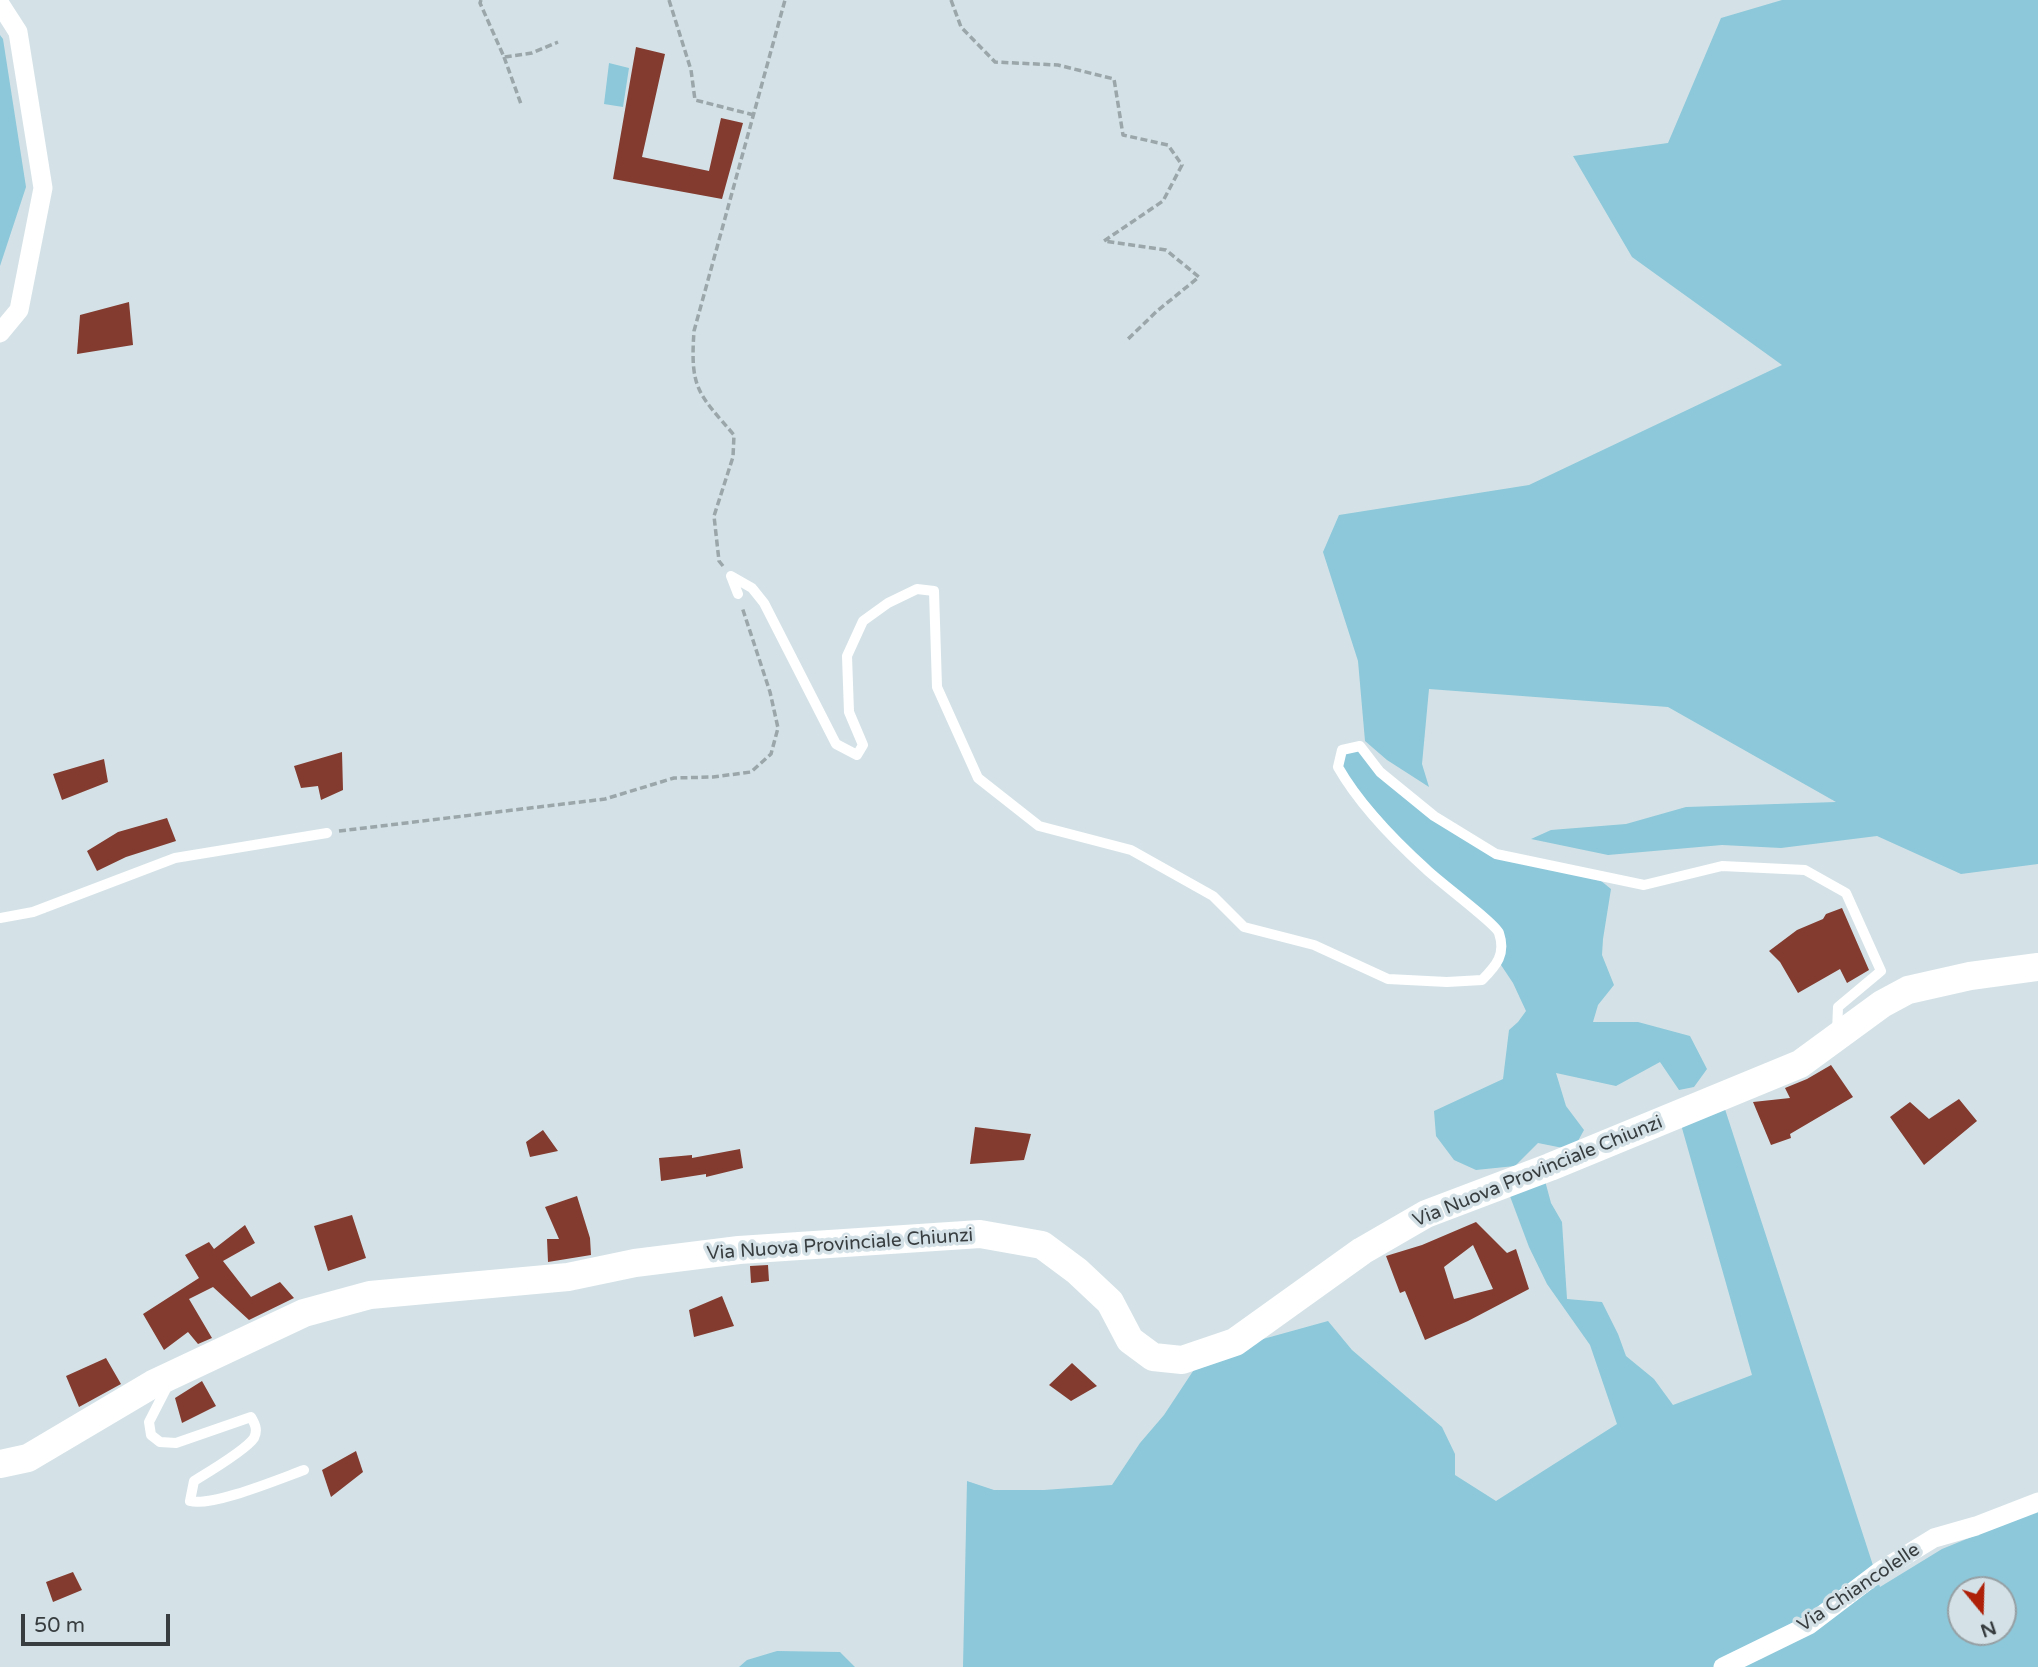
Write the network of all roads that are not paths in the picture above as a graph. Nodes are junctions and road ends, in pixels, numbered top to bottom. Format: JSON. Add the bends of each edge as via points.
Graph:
{"nodes":[{"id":1,"x":0,"y":4,"type":"edge"},
{"id":2,"x":0,"y":333,"type":"edge"},
{"id":3,"x":738,"y":594,"type":"road end"},
{"id":4,"x":327,"y":833,"type":"road end"},
{"id":5,"x":0,"y":918,"type":"edge"},
{"id":6,"x":2038,"y":967,"type":"edge"},
{"id":7,"x":1837,"y":1036,"type":"junction"},
{"id":8,"x":175,"y":1374,"type":"junction"},
{"id":9,"x":0,"y":1464,"type":"edge"},
{"id":10,"x":304,"y":1471,"type":"dead end"},
{"id":11,"x":2038,"y":1502,"type":"edge"},
{"id":12,"x":1723,"y":1667,"type":"edge"}],
"edges":[{"from":1,"to":2,"type":"street","via":[[19,32],[43,188],[19,310]]},
{"from":3,"to":7,"type":"lane","via":[[731,576],[752,588],[764,603],[836,744],[857,755],[863,745],[849,712],[847,656],[863,621],[917,589],[934,591],[937,687],[978,778],[1039,826],[1132,850],[1213,896],[1244,928],[1314,945],[1388,979],[1482,980],[1499,962],[1502,946],[1498,929],[1425,869],[1352,792],[1338,767],[1342,750],[1360,746],[1380,772],[1423,807],[1496,854],[1644,885],[1722,866],[1804,870],[1846,893],[1881,971],[1838,1007]]},
{"from":4,"to":5,"type":"lane","via":[[175,858],[33,912]]},
{"from":6,"to":7,"type":"main road","name":"Via Nuova Provinciale Chiunzi","via":[[1908,990]]},
{"from":7,"to":8,"type":"main road","name":"Via Nuova Provinciale Chiunzi","via":[[1800,1064],[1426,1214],[1362,1251],[1235,1342],[1182,1360],[1153,1357],[1130,1340],[1110,1302],[1042,1245],[980,1234],[739,1250],[568,1277],[370,1295],[304,1313]]},
{"from":8,"to":9,"type":"main road","name":"Via Nuova Provinciale Chiunzi","via":[[27,1458]]},
{"from":8,"to":10,"type":"lane","via":[[149,1422],[151,1436],[160,1442],[176,1443],[251,1417],[256,1427],[246,1446],[194,1481],[190,1501],[221,1498]]},
{"from":11,"to":12,"type":"street","name":"Via Chiancolelle","via":[[1934,1538],[1880,1571],[1809,1625]]}]}
